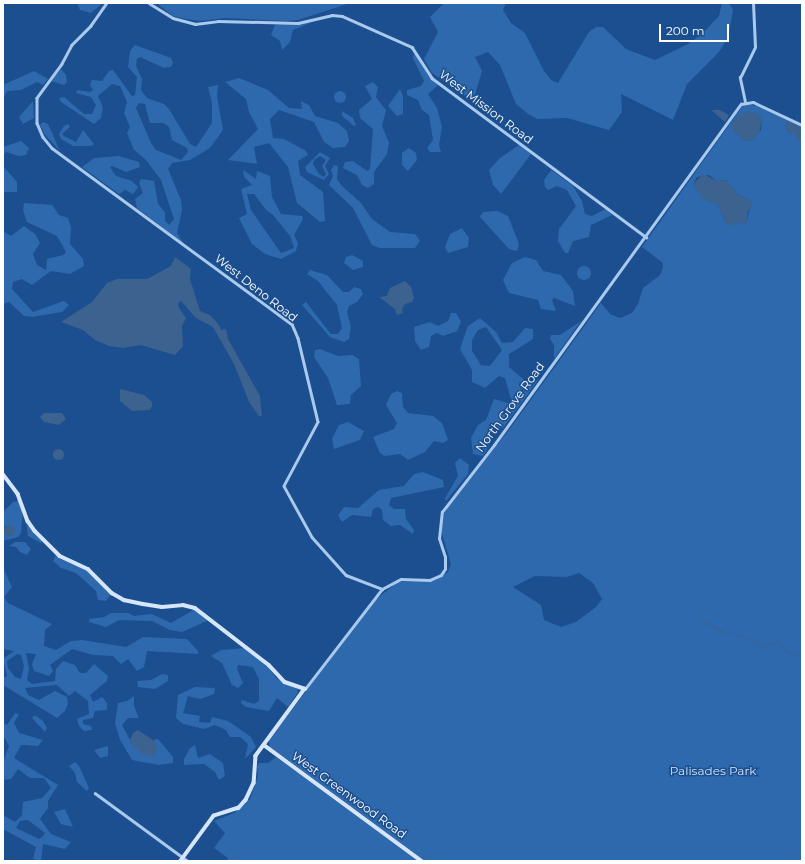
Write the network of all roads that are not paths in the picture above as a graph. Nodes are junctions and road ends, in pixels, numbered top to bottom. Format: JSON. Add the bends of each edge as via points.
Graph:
{"nodes":[{"id":1,"x":107,"y":3,"type":"edge"},
{"id":2,"x":149,"y":3,"type":"edge"},
{"id":3,"x":753,"y":3,"type":"edge"},
{"id":4,"x":745,"y":102,"type":"junction"},
{"id":5,"x":802,"y":125,"type":"edge"},
{"id":6,"x":646,"y":237,"type":"junction"},
{"id":7,"x":3,"y":474,"type":"edge"},
{"id":8,"x":382,"y":589,"type":"junction"},
{"id":9,"x":305,"y":689,"type":"junction"},
{"id":10,"x":264,"y":745,"type":"junction"},
{"id":11,"x":95,"y":793,"type":"dead end"},
{"id":12,"x":183,"y":859,"type":"edge"},
{"id":13,"x":188,"y":861,"type":"edge"},
{"id":14,"x":422,"y":861,"type":"edge"}],
"edges":[{"from":1,"to":8,"type":"street","name":"West Deno Road","via":[[91,26],[72,45],[62,64],[37,98],[37,123],[43,138],[52,148],[292,324],[298,338],[318,422],[284,486],[312,537],[346,575]]},
{"from":2,"to":6,"type":"street","name":"West Mission Road","via":[[173,18],[195,24],[218,21],[298,23],[332,15],[342,16],[412,47],[432,78]]},
{"from":3,"to":4,"type":"street","via":[[755,47],[740,78]]},
{"from":4,"to":5,"type":"street","via":[[752,102]]},
{"from":4,"to":6,"type":"street","name":"North Grove Road","via":[[741,104]]},
{"from":6,"to":8,"type":"street","name":"North Grove Road","via":[[442,512],[439,539],[445,557],[445,570],[430,580],[401,579]]},
{"from":7,"to":9,"type":"street","via":[[18,494],[28,521],[35,531],[60,556],[88,569],[117,597],[162,607],[183,605],[195,608],[269,665],[285,682]]},
{"from":8,"to":9,"type":"street","name":"North Grove Road"},
{"from":9,"to":10,"type":"street"},
{"from":10,"to":12,"type":"street","via":[[256,756],[254,783],[246,800],[239,808],[214,816]]},
{"from":10,"to":14,"type":"street","name":"West Greenwood Road"},
{"from":11,"to":12,"type":"street"},
{"from":12,"to":13,"type":"street"}]}
